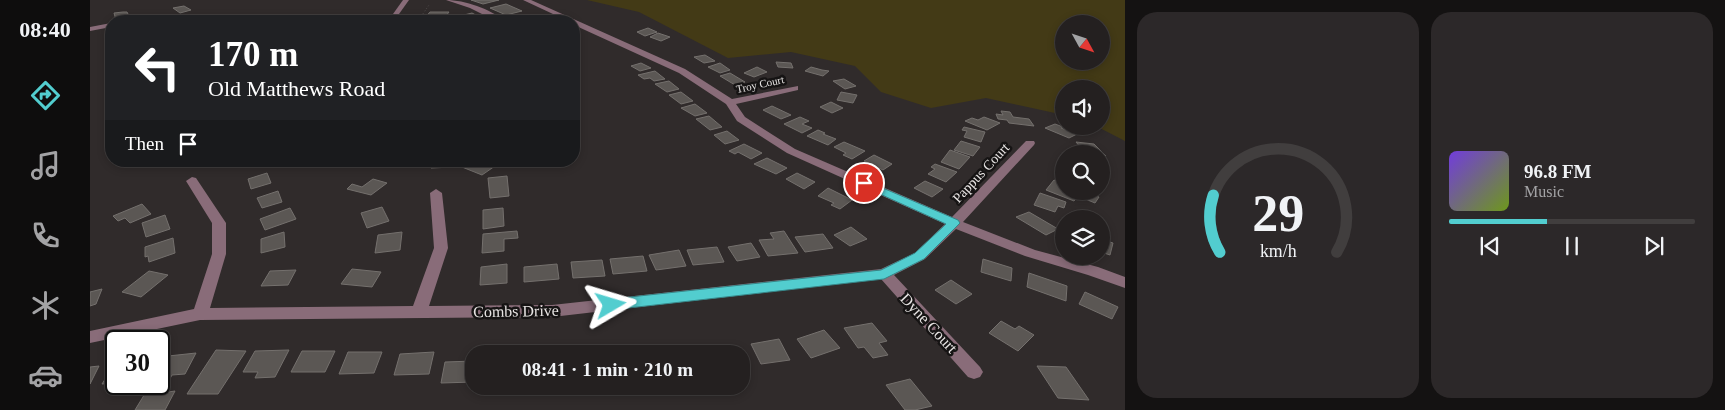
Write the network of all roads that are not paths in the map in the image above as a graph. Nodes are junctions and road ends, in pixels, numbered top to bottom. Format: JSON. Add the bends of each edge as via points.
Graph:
{"nodes":[{"id":1,"x":406,"y":0,"type":"edge"},
{"id":2,"x":450,"y":0,"type":"edge"},
{"id":3,"x":526,"y":0,"type":"edge"},
{"id":4,"x":395,"y":15,"type":"edge"},
{"id":5,"x":488,"y":15,"type":"edge"},
{"id":6,"x":560,"y":15,"type":"edge"},
{"id":7,"x":580,"y":24,"type":"edge"},
{"id":8,"x":105,"y":26,"type":"edge"},
{"id":9,"x":90,"y":29,"type":"edge"},
{"id":10,"x":795,"y":88,"type":"dead end"},
{"id":11,"x":730,"y":102,"type":"junction"},
{"id":12,"x":1030,"y":143,"type":"dead end"},
{"id":13,"x":192,"y":181,"type":"dead end"},
{"id":14,"x":436,"y":194,"type":"dead end"},
{"id":15,"x":954,"y":223,"type":"junction"},
{"id":16,"x":884,"y":274,"type":"junction"},
{"id":17,"x":1125,"y":284,"type":"edge"},
{"id":18,"x":419,"y":312,"type":"junction"},
{"id":19,"x":200,"y":314,"type":"junction"},
{"id":20,"x":90,"y":337,"type":"edge"},
{"id":21,"x":974,"y":372,"type":"dead end"}],
"edges":[{"from":1,"to":4,"type":"street"},
{"from":2,"to":5,"type":"street"},
{"from":3,"to":6,"type":"street"},
{"from":7,"to":11,"type":"street","via":[[682,71]]},
{"from":8,"to":9,"type":"street"},
{"from":10,"to":11,"type":"street","name":"Troy Court"},
{"from":11,"to":15,"type":"street","via":[[741,119],[791,151]]},
{"from":12,"to":15,"type":"street","name":"Pappus Court"},
{"from":13,"to":19,"type":"street","via":[[219,223],[220,254]]},
{"from":14,"to":18,"type":"street","via":[[441,248]]},
{"from":15,"to":16,"type":"street","name":"Combs Drive","via":[[920,256]]},
{"from":15,"to":17,"type":"street","via":[[1030,253]]},
{"from":16,"to":18,"type":"street","name":"Combs Drive","via":[[552,311]]},
{"from":16,"to":21,"type":"street","name":"Dyne Court"},
{"from":18,"to":19,"type":"street","name":"Combs Drive"},
{"from":19,"to":20,"type":"street","name":"Combs Drive"}]}
